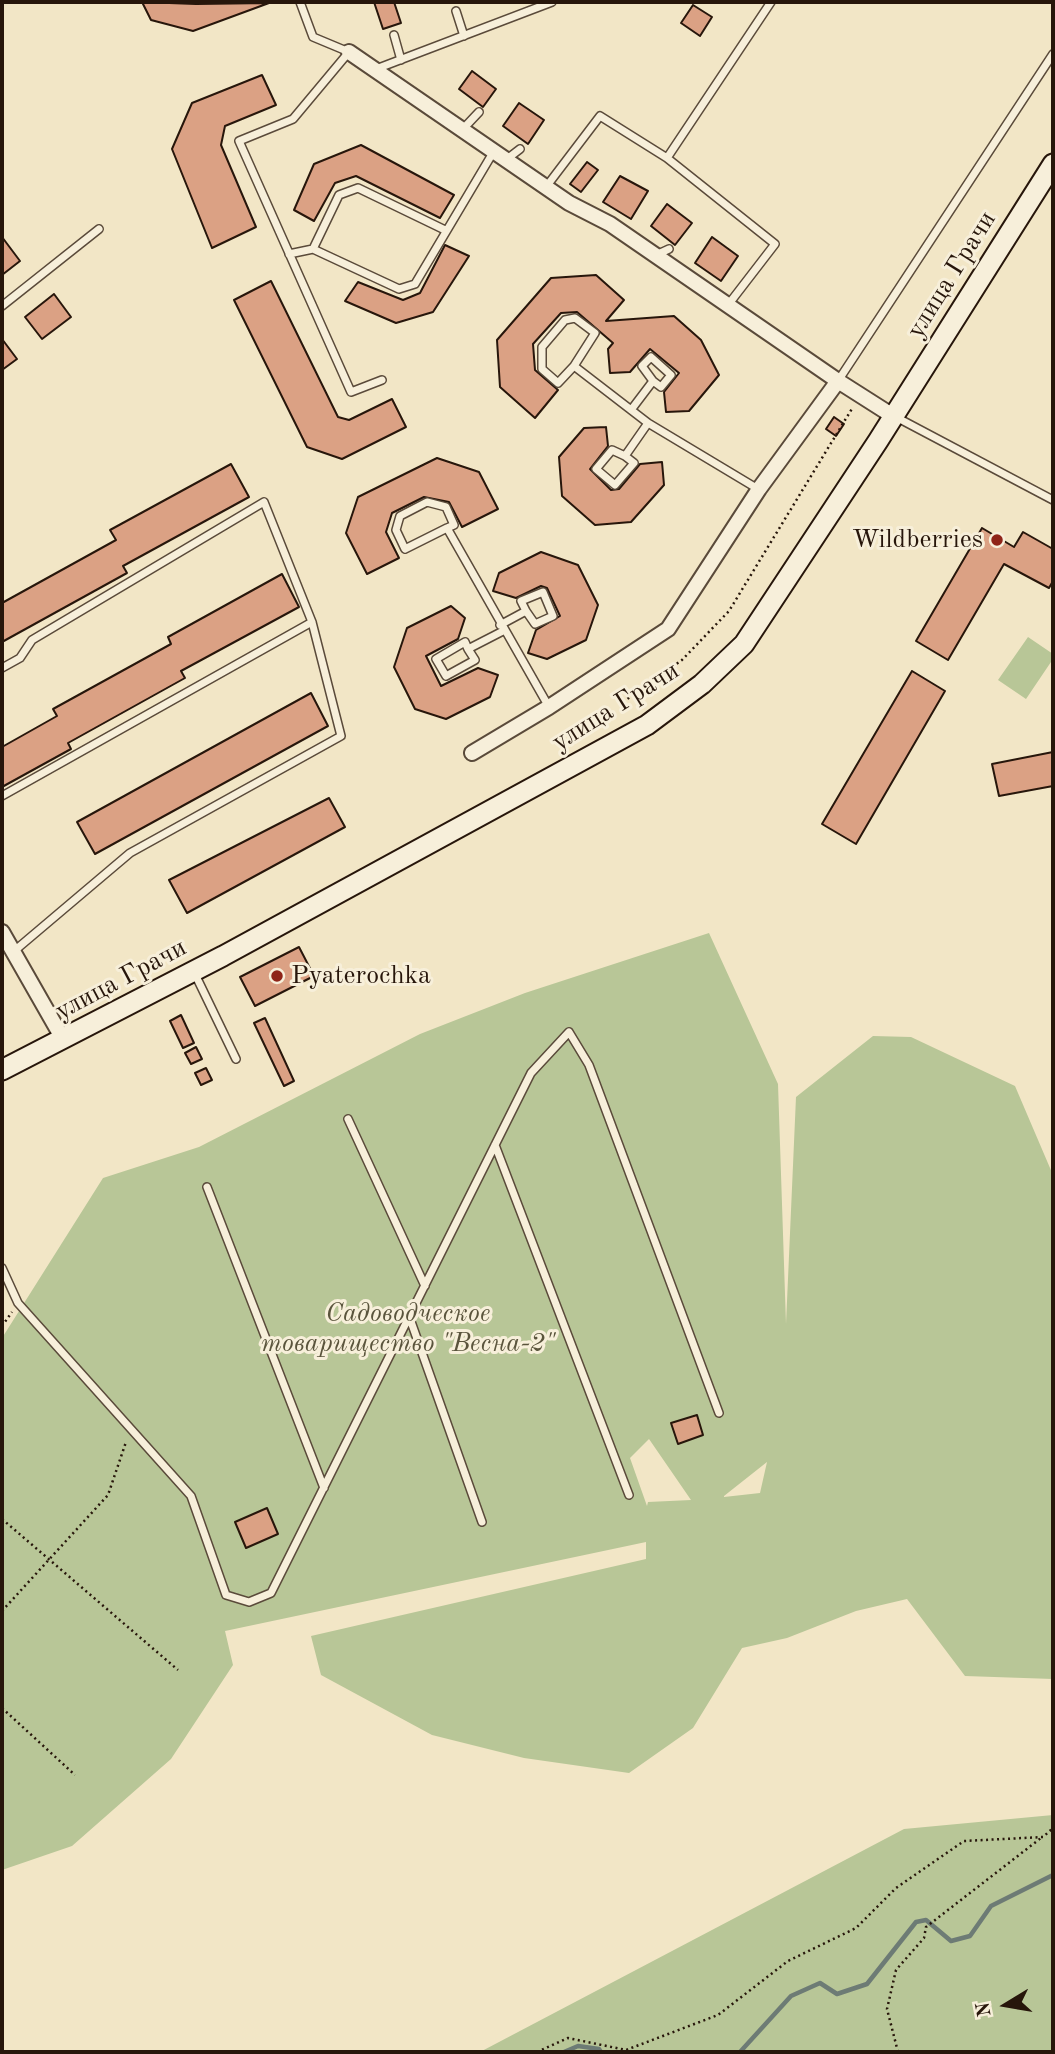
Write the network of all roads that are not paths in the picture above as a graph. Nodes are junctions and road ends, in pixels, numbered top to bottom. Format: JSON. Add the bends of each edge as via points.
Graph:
{"nodes":[{"id":1,"x":300,"y":2,"type":"edge"},
{"id":2,"x":523,"y":2,"type":"edge"},
{"id":3,"x":552,"y":2,"type":"edge"},
{"id":4,"x":771,"y":2,"type":"edge"},
{"id":5,"x":456,"y":11,"type":"dead end"},
{"id":6,"x":527,"y":11,"type":"junction"},
{"id":7,"x":394,"y":35,"type":"dead end"},
{"id":8,"x":464,"y":36,"type":"junction"},
{"id":9,"x":349,"y":52,"type":"junction"},
{"id":10,"x":1053,"y":54,"type":"edge"},
{"id":11,"x":401,"y":60,"type":"junction"},
{"id":12,"x":375,"y":69,"type":"junction"},
{"id":13,"x":480,"y":112,"type":"dead end"},
{"id":14,"x":462,"y":130,"type":"junction"},
{"id":15,"x":520,"y":149,"type":"dead end"},
{"id":16,"x":500,"y":155,"type":"junction"},
{"id":17,"x":667,"y":158,"type":"junction"},
{"id":18,"x":1053,"y":164,"type":"edge"},
{"id":19,"x":546,"y":187,"type":"junction"},
{"id":20,"x":99,"y":229,"type":"dead end"},
{"id":21,"x":445,"y":230,"type":"junction"},
{"id":22,"x":313,"y":249,"type":"junction"},
{"id":23,"x":289,"y":254,"type":"junction"},
{"id":24,"x":727,"y":305,"type":"junction"},
{"id":25,"x":2,"y":306,"type":"edge"},
{"id":26,"x":574,"y":366,"type":"junction"},
{"id":27,"x":382,"y":380,"type":"dead end"},
{"id":28,"x":838,"y":381,"type":"junction"},
{"id":29,"x":653,"y":382,"type":"dead end"},
{"id":30,"x":631,"y":410,"type":"junction"},
{"id":31,"x":893,"y":416,"type":"junction"},
{"id":32,"x":648,"y":424,"type":"junction"},
{"id":33,"x":625,"y":456,"type":"junction"},
{"id":34,"x":759,"y":489,"type":"junction"},
{"id":35,"x":1053,"y":500,"type":"edge"},
{"id":36,"x":447,"y":528,"type":"junction"},
{"id":37,"x":526,"y":611,"type":"junction"},
{"id":38,"x":312,"y":622,"type":"junction"},
{"id":39,"x":501,"y":628,"type":"junction"},
{"id":40,"x":468,"y":649,"type":"junction"},
{"id":41,"x":2,"y":668,"type":"edge"},
{"id":42,"x":549,"y":707,"type":"junction"},
{"id":43,"x":472,"y":753,"type":"dead end"},
{"id":44,"x":2,"y":796,"type":"edge"},
{"id":45,"x":2,"y":932,"type":"edge"},
{"id":46,"x":13,"y":952,"type":"junction"},
{"id":47,"x":193,"y":971,"type":"junction"},
{"id":48,"x":63,"y":1039,"type":"junction"},
{"id":49,"x":236,"y":1059,"type":"dead end"},
{"id":50,"x":2,"y":1070,"type":"edge"},
{"id":51,"x":348,"y":1119,"type":"dead end"},
{"id":52,"x":495,"y":1145,"type":"junction"},
{"id":53,"x":207,"y":1187,"type":"dead end"},
{"id":54,"x":2,"y":1268,"type":"edge"},
{"id":55,"x":425,"y":1286,"type":"junction"},
{"id":56,"x":410,"y":1316,"type":"junction"},
{"id":57,"x":719,"y":1413,"type":"dead end"},
{"id":58,"x":324,"y":1488,"type":"junction"},
{"id":59,"x":629,"y":1494,"type":"dead end"},
{"id":60,"x":482,"y":1522,"type":"dead end"}],
"edges":[{"from":1,"to":9,"type":"lane","via":[[313,37]]},
{"from":2,"to":6,"type":"lane"},
{"from":3,"to":6,"type":"lane"},
{"from":4,"to":17,"type":"lane"},
{"from":5,"to":8,"type":"lane"},
{"from":6,"to":8,"type":"lane"},
{"from":7,"to":11,"type":"lane"},
{"from":8,"to":11,"type":"lane"},
{"from":9,"to":12,"type":"street"},
{"from":9,"to":23,"type":"lane","via":[[293,119],[239,141]]},
{"from":10,"to":28,"type":"lane"},
{"from":11,"to":12,"type":"lane"},
{"from":12,"to":14,"type":"street"},
{"from":13,"to":14,"type":"lane"},
{"from":14,"to":16,"type":"street"},
{"from":15,"to":16,"type":"lane"},
{"from":16,"to":19,"type":"street"},
{"from":16,"to":21,"type":"lane"},
{"from":17,"to":19,"type":"lane","via":[[600,116]]},
{"from":17,"to":24,"type":"lane","via":[[775,244]]},
{"from":18,"to":31,"type":"street","name":"улица Грачи"},
{"from":19,"to":24,"type":"street","via":[[616,223],[709,287]]},
{"from":20,"to":25,"type":"lane"},
{"from":21,"to":22,"type":"lane","via":[[415,284],[399,289]]},
{"from":21,"to":22,"type":"lane","via":[[358,188],[339,195]]},
{"from":22,"to":23,"type":"lane"},
{"from":23,"to":27,"type":"lane","via":[[351,392]]},
{"from":24,"to":28,"type":"street"},
{"from":26,"to":26,"type":"lane","via":[[594,333],[575,318],[565,320],[542,347],[542,369],[558,383]]},
{"from":26,"to":30,"type":"lane"},
{"from":28,"to":31,"type":"street"},
{"from":28,"to":34,"type":"street"},
{"from":29,"to":30,"type":"lane"},
{"from":30,"to":32,"type":"lane"},
{"from":31,"to":35,"type":"lane"},
{"from":31,"to":47,"type":"street","name":"улица Грачи","via":[[744,644],[702,684],[647,725]]},
{"from":32,"to":33,"type":"lane"},
{"from":32,"to":34,"type":"lane"},
{"from":33,"to":33,"type":"lane","via":[[634,463],[615,485],[596,470],[612,450]]},
{"from":34,"to":42,"type":"street","via":[[668,629]]},
{"from":36,"to":36,"type":"lane","via":[[454,525],[446,507],[427,502],[400,516],[396,530],[405,550]]},
{"from":36,"to":39,"type":"lane"},
{"from":37,"to":37,"type":"lane","via":[[535,624],[553,616],[543,592],[521,601]]},
{"from":37,"to":39,"type":"lane"},
{"from":38,"to":41,"type":"lane","via":[[264,502],[32,640],[20,658]]},
{"from":38,"to":44,"type":"lane"},
{"from":38,"to":46,"type":"lane","via":[[341,736],[130,853]]},
{"from":39,"to":40,"type":"lane"},
{"from":39,"to":42,"type":"lane"},
{"from":40,"to":40,"type":"lane","via":[[475,660],[446,676],[436,659],[465,642]]},
{"from":42,"to":43,"type":"street"},
{"from":45,"to":46,"type":"street"},
{"from":46,"to":48,"type":"street"},
{"from":47,"to":48,"type":"street","name":"улица Грачи"},
{"from":47,"to":49,"type":"lane"},
{"from":48,"to":50,"type":"street","name":"улица Грачи"},
{"from":51,"to":55,"type":"lane"},
{"from":52,"to":55,"type":"lane"},
{"from":52,"to":57,"type":"lane","via":[[531,1073],[569,1032],[589,1065]]},
{"from":52,"to":59,"type":"lane"},
{"from":53,"to":58,"type":"lane"},
{"from":54,"to":58,"type":"lane","via":[[18,1303],[191,1496],[226,1595],[249,1602],[271,1593]]},
{"from":55,"to":56,"type":"lane"},
{"from":56,"to":58,"type":"lane"},
{"from":56,"to":60,"type":"lane"}]}
